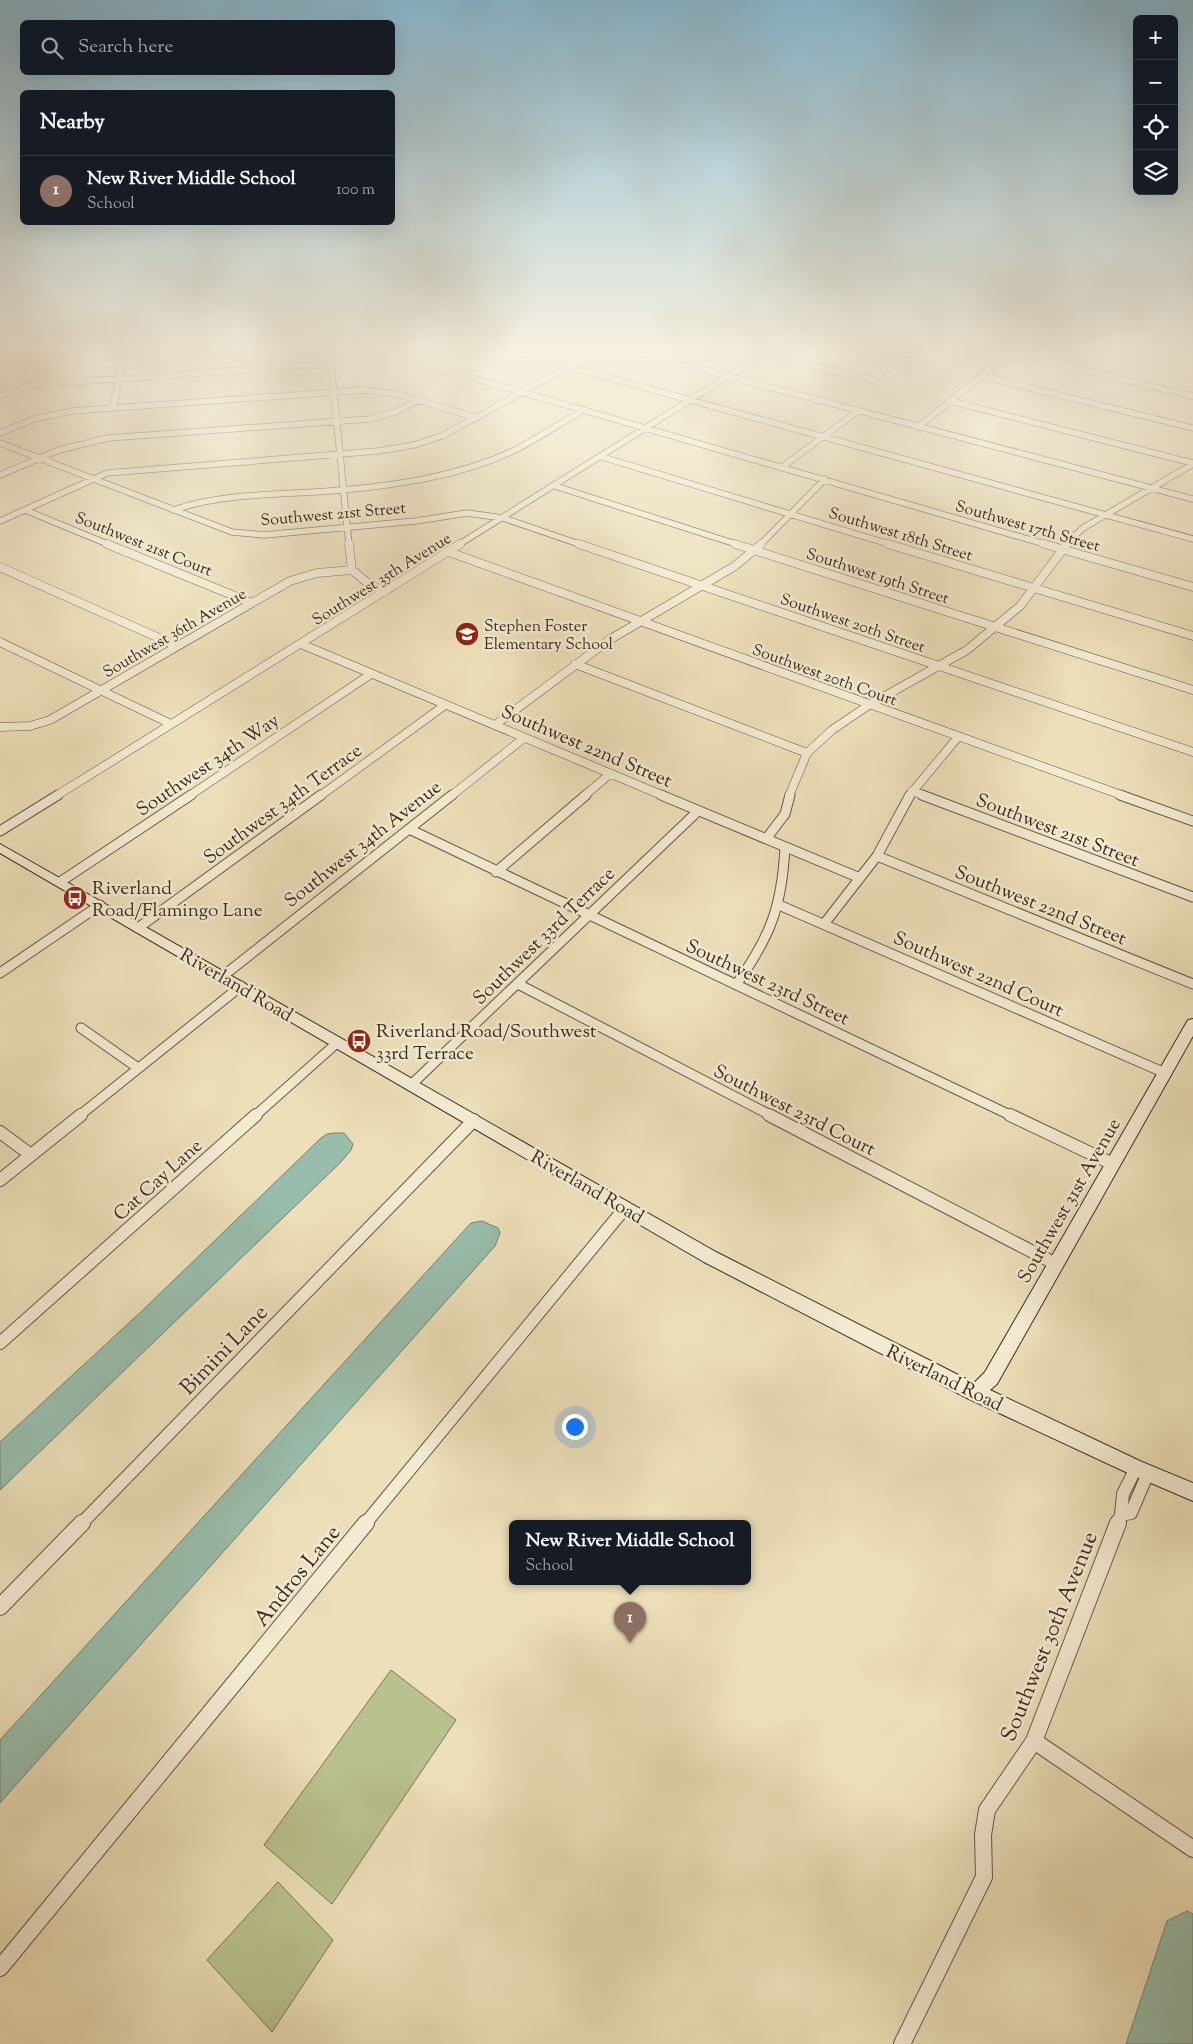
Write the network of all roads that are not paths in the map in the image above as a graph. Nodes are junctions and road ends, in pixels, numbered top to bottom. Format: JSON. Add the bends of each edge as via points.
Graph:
{"nodes":[{"id":1,"x":87,"y":442,"type":"edge"},
{"id":2,"x":339,"y":442,"type":"edge"},
{"id":3,"x":420,"y":442,"type":"edge"},
{"id":4,"x":527,"y":442,"type":"edge"},
{"id":5,"x":624,"y":442,"type":"edge"},
{"id":6,"x":697,"y":442,"type":"edge"},
{"id":7,"x":814,"y":442,"type":"edge"},
{"id":8,"x":841,"y":442,"type":"edge"},
{"id":9,"x":977,"y":442,"type":"edge"},
{"id":10,"x":1112,"y":442,"type":"edge"},
{"id":11,"x":0,"y":443,"type":"edge"},
{"id":12,"x":340,"y":454,"type":"junction"},
{"id":13,"x":602,"y":456,"type":"junction"},
{"id":14,"x":38,"y":458,"type":"junction"},
{"id":15,"x":1193,"y":463,"type":"edge"},
{"id":16,"x":782,"y":467,"type":"junction"},
{"id":17,"x":0,"y":475,"type":"edge"},
{"id":18,"x":91,"y":479,"type":"junction"},
{"id":19,"x":825,"y":480,"type":"junction"},
{"id":20,"x":555,"y":486,"type":"junction"},
{"id":21,"x":1152,"y":488,"type":"junction"},
{"id":22,"x":344,"y":490,"type":"junction"},
{"id":23,"x":1193,"y":499,"type":"edge"},
{"id":24,"x":25,"y":510,"type":"junction"},
{"id":25,"x":172,"y":510,"type":"junction"},
{"id":26,"x":791,"y":514,"type":"junction"},
{"id":27,"x":1104,"y":515,"type":"junction"},
{"id":28,"x":503,"y":518,"type":"junction"},
{"id":29,"x":0,"y":521,"type":"edge"},
{"id":30,"x":347,"y":528,"type":"junction"},
{"id":31,"x":1193,"y":539,"type":"edge"},
{"id":32,"x":1062,"y":548,"type":"junction"},
{"id":33,"x":755,"y":550,"type":"junction"},
{"id":34,"x":449,"y":552,"type":"junction"},
{"id":35,"x":0,"y":567,"type":"edge"},
{"id":36,"x":352,"y":570,"type":"junction"},
{"id":37,"x":704,"y":586,"type":"junction"},
{"id":38,"x":1193,"y":586,"type":"edge"},
{"id":39,"x":1034,"y":587,"type":"junction"},
{"id":40,"x":384,"y":592,"type":"junction"},
{"id":41,"x":252,"y":603,"type":"junction"},
{"id":42,"x":640,"y":622,"type":"junction"},
{"id":43,"x":997,"y":627,"type":"junction"},
{"id":44,"x":1193,"y":636,"type":"edge"},
{"id":45,"x":0,"y":642,"type":"edge"},
{"id":46,"x":301,"y":644,"type":"junction"},
{"id":47,"x":177,"y":646,"type":"junction"},
{"id":48,"x":575,"y":664,"type":"junction"},
{"id":49,"x":940,"y":667,"type":"junction"},
{"id":50,"x":372,"y":674,"type":"junction"},
{"id":51,"x":1193,"y":690,"type":"edge"},
{"id":52,"x":101,"y":691,"type":"junction"},
{"id":53,"x":868,"y":705,"type":"junction"},
{"id":54,"x":445,"y":706,"type":"junction"},
{"id":55,"x":171,"y":724,"type":"junction"},
{"id":56,"x":495,"y":725,"type":"junction"},
{"id":57,"x":0,"y":727,"type":"edge"},
{"id":58,"x":958,"y":737,"type":"junction"},
{"id":59,"x":524,"y":738,"type":"junction"},
{"id":60,"x":1193,"y":752,"type":"edge"},
{"id":61,"x":807,"y":753,"type":"junction"},
{"id":62,"x":610,"y":774,"type":"junction"},
{"id":63,"x":912,"y":791,"type":"junction"},
{"id":64,"x":698,"y":811,"type":"junction"},
{"id":65,"x":1193,"y":821,"type":"edge"},
{"id":66,"x":409,"y":829,"type":"junction"},
{"id":67,"x":0,"y":831,"type":"edge"},
{"id":68,"x":766,"y":839,"type":"junction"},
{"id":69,"x":785,"y":847,"type":"junction"},
{"id":70,"x":0,"y":849,"type":"edge"},
{"id":71,"x":877,"y":856,"type":"junction"},
{"id":72,"x":496,"y":872,"type":"junction"},
{"id":73,"x":860,"y":878,"type":"junction"},
{"id":74,"x":60,"y":882,"type":"junction"},
{"id":75,"x":1193,"y":897,"type":"edge"},
{"id":76,"x":100,"y":905,"type":"junction"},
{"id":77,"x":779,"y":905,"type":"junction"},
{"id":78,"x":590,"y":915,"type":"junction"},
{"id":79,"x":824,"y":924,"type":"junction"},
{"id":80,"x":138,"y":928,"type":"junction"},
{"id":81,"x":0,"y":973,"type":"edge"},
{"id":82,"x":222,"y":976,"type":"junction"},
{"id":83,"x":518,"y":984,"type":"junction"},
{"id":84,"x":1193,"y":984,"type":"edge"},
{"id":85,"x":736,"y":985,"type":"junction"},
{"id":86,"x":241,"y":986,"type":"junction"},
{"id":87,"x":81,"y":1028,"type":"dead end"},
{"id":88,"x":1191,"y":1031,"type":"edge"},
{"id":89,"x":338,"y":1042,"type":"junction"},
{"id":90,"x":138,"y":1068,"type":"junction"},
{"id":91,"x":1164,"y":1073,"type":"junction"},
{"id":92,"x":412,"y":1084,"type":"junction"},
{"id":93,"x":474,"y":1120,"type":"junction"},
{"id":94,"x":0,"y":1132,"type":"edge"},
{"id":95,"x":31,"y":1155,"type":"junction"},
{"id":96,"x":1113,"y":1164,"type":"junction"},
{"id":97,"x":0,"y":1180,"type":"edge"},
{"id":98,"x":625,"y":1208,"type":"junction"},
{"id":99,"x":1056,"y":1264,"type":"junction"},
{"id":100,"x":0,"y":1343,"type":"edge"},
{"id":101,"x":975,"y":1393,"type":"junction"},
{"id":102,"x":1142,"y":1471,"type":"junction"},
{"id":103,"x":1193,"y":1492,"type":"edge"},
{"id":104,"x":0,"y":1607,"type":"edge"},
{"id":105,"x":1034,"y":1741,"type":"junction"},
{"id":106,"x":1193,"y":1849,"type":"edge"},
{"id":107,"x":0,"y":1968,"type":"edge"},
{"id":108,"x":902,"y":2044,"type":"edge"}],
"edges":[{"from":1,"to":14,"type":"street"},
{"from":2,"to":12,"type":"street"},
{"from":3,"to":12,"type":"street","via":[[378,451]]},
{"from":4,"to":22,"type":"street","via":[[484,464],[417,482]]},
{"from":5,"to":13,"type":"street","name":"Southwest 35th Avenue"},
{"from":6,"to":16,"type":"street","name":"Southwest 17th Street"},
{"from":7,"to":16,"type":"street"},
{"from":8,"to":27,"type":"street"},
{"from":9,"to":21,"type":"street"},
{"from":10,"to":15,"type":"street"},
{"from":11,"to":14,"type":"street","name":"Southwest 21st Street"},
{"from":12,"to":18,"type":"street","via":[[124,470]]},
{"from":12,"to":22,"type":"street"},
{"from":13,"to":20,"type":"street","name":"Southwest 35th Avenue"},
{"from":13,"to":26,"type":"street","name":"Southwest 18th Street"},
{"from":14,"to":17,"type":"street"},
{"from":14,"to":18,"type":"street","name":"Southwest 21st Street"},
{"from":15,"to":21,"type":"street"},
{"from":16,"to":19,"type":"street","name":"Southwest 17th Street"},
{"from":18,"to":24,"type":"street"},
{"from":18,"to":25,"type":"street","name":"Southwest 21st Street"},
{"from":19,"to":26,"type":"street"},
{"from":19,"to":32,"type":"street","name":"Southwest 17th Street"},
{"from":20,"to":28,"type":"street","name":"Southwest 35th Avenue"},
{"from":20,"to":33,"type":"street","name":"Southwest 19th Street"},
{"from":21,"to":23,"type":"street"},
{"from":21,"to":27,"type":"street"},
{"from":22,"to":25,"type":"street","via":[[202,500]]},
{"from":22,"to":30,"type":"street"},
{"from":24,"to":29,"type":"street"},
{"from":24,"to":41,"type":"street","name":"Southwest 21st Court"},
{"from":25,"to":30,"type":"street","name":"Southwest 21st Street","via":[[248,535]]},
{"from":26,"to":33,"type":"street"},
{"from":26,"to":39,"type":"street","name":"Southwest 18th Street"},
{"from":27,"to":31,"type":"street"},
{"from":27,"to":32,"type":"street","via":[[1083,528]]},
{"from":28,"to":30,"type":"street","name":"Southwest 21st Street","via":[[467,513],[416,522]]},
{"from":28,"to":34,"type":"street","name":"Southwest 35th Avenue"},
{"from":28,"to":37,"type":"street","name":"Southwest 20th Street"},
{"from":30,"to":36,"type":"street"},
{"from":32,"to":38,"type":"street","name":"Southwest 17th Street"},
{"from":32,"to":39,"type":"street"},
{"from":33,"to":37,"type":"street"},
{"from":33,"to":43,"type":"street","name":"Southwest 19th Street"},
{"from":34,"to":40,"type":"street","name":"Southwest 35th Avenue"},
{"from":34,"to":42,"type":"street","name":"Southwest 20th Court"},
{"from":35,"to":47,"type":"street"},
{"from":36,"to":40,"type":"street"},
{"from":36,"to":41,"type":"street","name":"Southwest 36th Avenue","via":[[301,576]]},
{"from":37,"to":42,"type":"street"},
{"from":37,"to":49,"type":"street","name":"Southwest 20th Street"},
{"from":39,"to":43,"type":"street","via":[[1020,606]]},
{"from":39,"to":44,"type":"street","name":"Southwest 18th Street"},
{"from":40,"to":46,"type":"street","name":"Southwest 35th Avenue"},
{"from":41,"to":47,"type":"street","name":"Southwest 36th Avenue"},
{"from":42,"to":48,"type":"street"},
{"from":42,"to":53,"type":"street","name":"Southwest 20th Court"},
{"from":43,"to":49,"type":"street"},
{"from":43,"to":51,"type":"street","name":"Southwest 19th Street"},
{"from":45,"to":52,"type":"street"},
{"from":46,"to":50,"type":"street","name":"Southwest 22nd Street"},
{"from":46,"to":55,"type":"street","name":"Southwest 35th Avenue"},
{"from":47,"to":52,"type":"street","name":"Southwest 36th Avenue"},
{"from":48,"to":56,"type":"street"},
{"from":48,"to":61,"type":"street"},
{"from":49,"to":53,"type":"street"},
{"from":49,"to":60,"type":"street","name":"Southwest 20th Street"},
{"from":50,"to":54,"type":"street","name":"Southwest 22nd Street"},
{"from":50,"to":74,"type":"street","name":"Southwest 34th Way"},
{"from":52,"to":55,"type":"street"},
{"from":52,"to":57,"type":"street","name":"Southwest 36th Avenue","via":[[50,720],[30,726]]},
{"from":53,"to":58,"type":"street","name":"Southwest 20th Court"},
{"from":53,"to":61,"type":"street","via":[[832,730]]},
{"from":54,"to":56,"type":"street","name":"Southwest 22nd Street"},
{"from":54,"to":80,"type":"street","name":"Southwest 34th Terrace"},
{"from":55,"to":67,"type":"street","name":"Southwest 35th Avenue"},
{"from":56,"to":59,"type":"street","name":"Southwest 22nd Street"},
{"from":58,"to":63,"type":"street"},
{"from":58,"to":65,"type":"street","name":"Southwest 20th Court"},
{"from":59,"to":62,"type":"street","name":"Southwest 22nd Street"},
{"from":59,"to":66,"type":"street","name":"Southwest 34th Avenue"},
{"from":61,"to":68,"type":"street","via":[[792,785],[785,814]]},
{"from":62,"to":64,"type":"street","name":"Southwest 22nd Street"},
{"from":62,"to":72,"type":"street"},
{"from":63,"to":71,"type":"street"},
{"from":63,"to":75,"type":"street","name":"Southwest 21st Street"},
{"from":64,"to":68,"type":"street","name":"Southwest 22nd Street"},
{"from":64,"to":78,"type":"street","name":"Southwest 33rd Terrace"},
{"from":66,"to":72,"type":"street","name":"Southwest 23rd Street"},
{"from":66,"to":82,"type":"street","name":"Southwest 34th Avenue"},
{"from":68,"to":69,"type":"street","name":"Southwest 22nd Street"},
{"from":69,"to":73,"type":"street","name":"Southwest 22nd Street"},
{"from":69,"to":77,"type":"street","via":[[785,875]]},
{"from":70,"to":74,"type":"street","name":"Riverland Road"},
{"from":71,"to":73,"type":"street"},
{"from":71,"to":84,"type":"street","name":"Southwest 22nd Street"},
{"from":72,"to":78,"type":"street","name":"Southwest 23rd Street"},
{"from":73,"to":79,"type":"street"},
{"from":74,"to":76,"type":"street","name":"Riverland Road"},
{"from":76,"to":80,"type":"street","name":"Riverland Road"},
{"from":76,"to":81,"type":"street"},
{"from":77,"to":79,"type":"street","name":"Southwest 22nd Court"},
{"from":77,"to":85,"type":"street","via":[[761,950]]},
{"from":78,"to":83,"type":"street","name":"Southwest 33rd Terrace"},
{"from":78,"to":85,"type":"street","name":"Southwest 23rd Street"},
{"from":79,"to":91,"type":"street","name":"Southwest 22nd Court"},
{"from":80,"to":82,"type":"street","name":"Riverland Road"},
{"from":82,"to":86,"type":"street","name":"Riverland Road"},
{"from":83,"to":92,"type":"street","name":"Southwest 33rd Terrace"},
{"from":83,"to":99,"type":"street","name":"Southwest 23rd Court"},
{"from":85,"to":96,"type":"street","name":"Southwest 23rd Street"},
{"from":86,"to":89,"type":"street","name":"Riverland Road"},
{"from":86,"to":90,"type":"street"},
{"from":87,"to":90,"type":"street"},
{"from":88,"to":91,"type":"street","name":"Southwest 31st Avenue"},
{"from":89,"to":92,"type":"street","name":"Riverland Road"},
{"from":89,"to":100,"type":"street","name":"Cat Cay Lane"},
{"from":90,"to":95,"type":"street"},
{"from":91,"to":96,"type":"street","name":"Southwest 31st Avenue"},
{"from":92,"to":93,"type":"street","name":"Riverland Road"},
{"from":93,"to":98,"type":"street","name":"Riverland Road"},
{"from":93,"to":104,"type":"street","name":"Bimini Lane"},
{"from":94,"to":95,"type":"street"},
{"from":95,"to":97,"type":"street"},
{"from":96,"to":99,"type":"street","name":"Southwest 31st Avenue"},
{"from":98,"to":101,"type":"street","name":"Riverland Road","via":[[814,1312]]},
{"from":98,"to":107,"type":"street","name":"Andros Lane"},
{"from":99,"to":101,"type":"street","name":"Southwest 31st Avenue","via":[[991,1378]]},
{"from":101,"to":102,"type":"street","name":"Riverland Road"},
{"from":102,"to":103,"type":"street","name":"Riverland Road"},
{"from":102,"to":105,"type":"street","name":"Southwest 30th Avenue","via":[[1131,1513],[1121,1515]]},
{"from":105,"to":106,"type":"street"},
{"from":105,"to":108,"type":"street","name":"Southwest 30th Avenue","via":[[987,1810],[983,1835],[984,1877]]}]}
